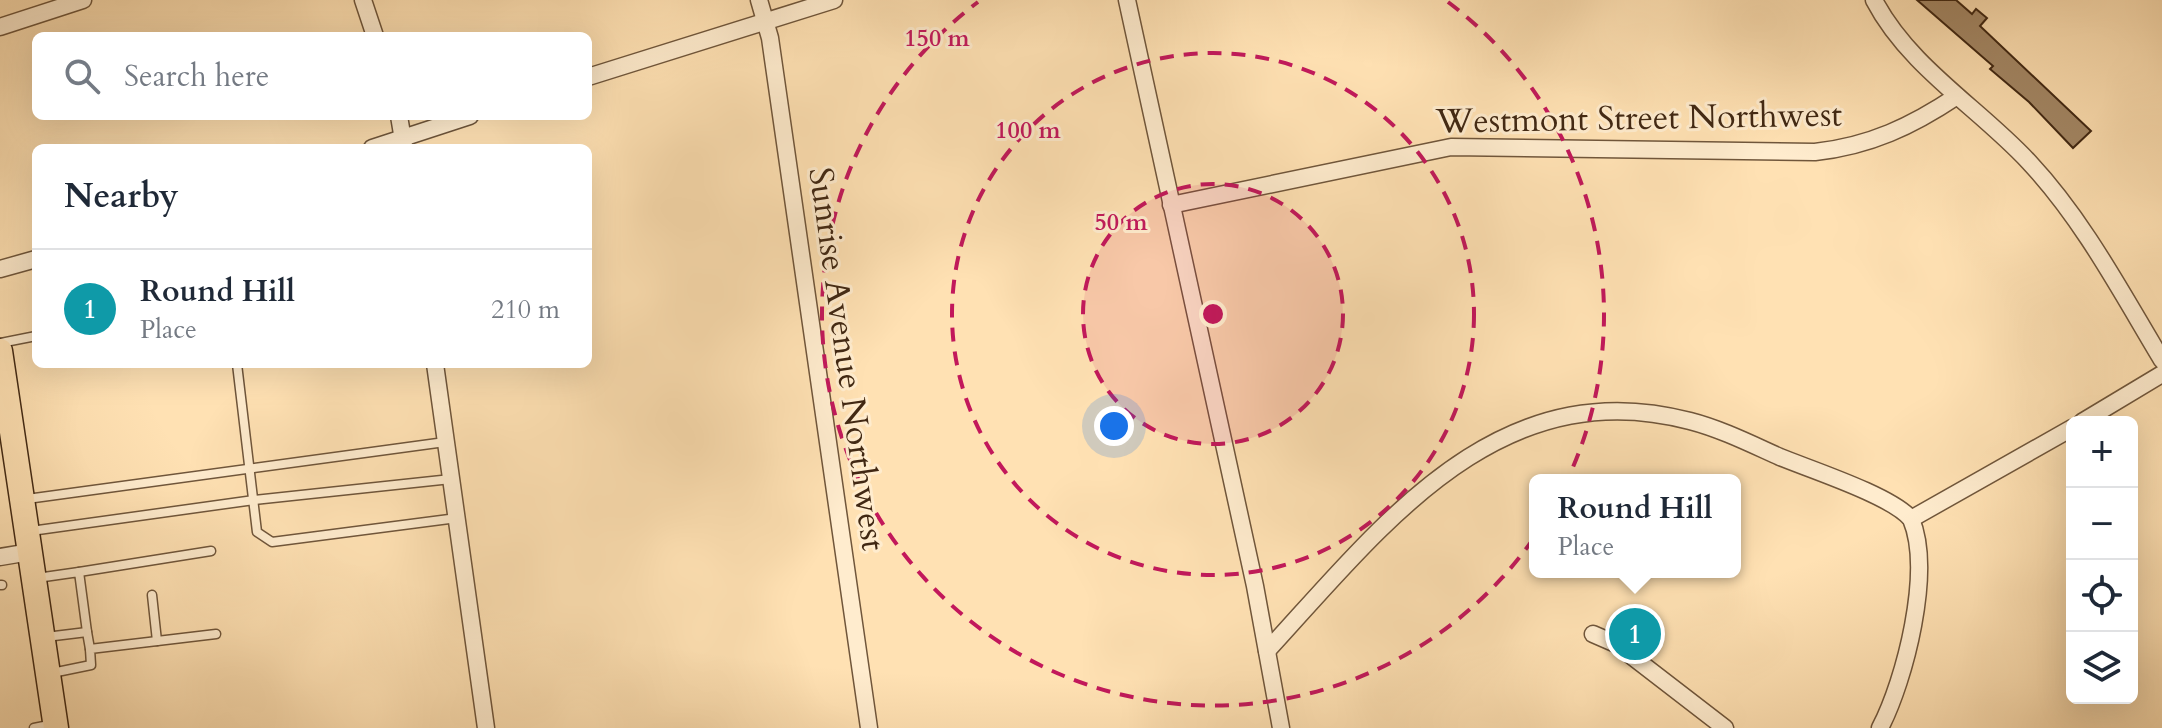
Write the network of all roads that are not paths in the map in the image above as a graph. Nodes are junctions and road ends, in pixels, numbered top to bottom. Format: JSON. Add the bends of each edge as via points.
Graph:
{"nodes":[{"id":1,"x":83,"y":0,"type":"edge"},
{"id":2,"x":363,"y":0,"type":"edge"},
{"id":3,"x":759,"y":0,"type":"edge"},
{"id":4,"x":834,"y":0,"type":"edge"},
{"id":5,"x":1127,"y":0,"type":"edge"},
{"id":6,"x":1874,"y":0,"type":"edge"},
{"id":7,"x":765,"y":21,"type":"junction"},
{"id":8,"x":0,"y":27,"type":"edge"},
{"id":9,"x":374,"y":32,"type":"edge"},
{"id":10,"x":592,"y":76,"type":"edge"},
{"id":11,"x":1957,"y":96,"type":"junction"},
{"id":12,"x":400,"y":120,"type":"edge"},
{"id":13,"x":460,"y":120,"type":"edge"},
{"id":14,"x":403,"y":143,"type":"edge"},
{"id":15,"x":1171,"y":205,"type":"junction"},
{"id":16,"x":32,"y":260,"type":"edge"},
{"id":17,"x":0,"y":269,"type":"edge"},
{"id":18,"x":32,"y":338,"type":"edge"},
{"id":19,"x":0,"y":343,"type":"edge"},
{"id":20,"x":0,"y":351,"type":"edge"},
{"id":21,"x":2162,"y":360,"type":"edge"},
{"id":22,"x":238,"y":368,"type":"edge"},
{"id":23,"x":436,"y":368,"type":"edge"},
{"id":24,"x":2162,"y":374,"type":"edge"},
{"id":25,"x":2092,"y":416,"type":"edge"},
{"id":26,"x":2066,"y":431,"type":"edge"},
{"id":27,"x":446,"y":442,"type":"junction"},
{"id":28,"x":251,"y":468,"type":"junction"},
{"id":29,"x":451,"y":479,"type":"junction"},
{"id":30,"x":22,"y":500,"type":"junction"},
{"id":31,"x":254,"y":500,"type":"junction"},
{"id":32,"x":457,"y":518,"type":"junction"},
{"id":33,"x":1911,"y":519,"type":"junction"},
{"id":34,"x":28,"y":542,"type":"junction"},
{"id":35,"x":211,"y":551,"type":"dead end"},
{"id":36,"x":0,"y":557,"type":"edge"},
{"id":37,"x":148,"y":561,"type":"junction"},
{"id":38,"x":79,"y":572,"type":"junction"},
{"id":39,"x":150,"y":574,"type":"dead end"},
{"id":40,"x":34,"y":578,"type":"junction"},
{"id":41,"x":152,"y":595,"type":"dead end"},
{"id":42,"x":87,"y":632,"type":"junction"},
{"id":43,"x":216,"y":634,"type":"dead end"},
{"id":44,"x":1593,"y":634,"type":"dead end"},
{"id":45,"x":42,"y":638,"type":"junction"},
{"id":46,"x":157,"y":641,"type":"junction"},
{"id":47,"x":90,"y":649,"type":"junction"},
{"id":48,"x":1267,"y":651,"type":"junction"},
{"id":49,"x":48,"y":674,"type":"junction"},
{"id":50,"x":48,"y":727,"type":"edge"},
{"id":51,"x":486,"y":728,"type":"edge"},
{"id":52,"x":869,"y":728,"type":"edge"},
{"id":53,"x":1281,"y":728,"type":"edge"},
{"id":54,"x":1725,"y":728,"type":"edge"},
{"id":55,"x":1880,"y":728,"type":"edge"}],
"edges":[{"from":1,"to":8,"type":"street"},
{"from":2,"to":9,"type":"street"},
{"from":3,"to":7,"type":"street","name":"Sunrise Avenue Northwest"},
{"from":4,"to":7,"type":"street"},
{"from":5,"to":15,"type":"street"},
{"from":6,"to":11,"type":"street","via":[[1894,33]]},
{"from":7,"to":10,"type":"street"},
{"from":7,"to":52,"type":"street","name":"Sunrise Avenue Northwest"},
{"from":11,"to":15,"type":"street","name":"Westmont Street Northwest","via":[[1910,126],[1843,149],[1451,147]]},
{"from":11,"to":21,"type":"street","via":[[2062,200]]},
{"from":12,"to":14,"type":"street"},
{"from":13,"to":14,"type":"street"},
{"from":15,"to":48,"type":"street"},
{"from":16,"to":17,"type":"street"},
{"from":18,"to":19,"type":"lane"},
{"from":20,"to":30,"type":"main road"},
{"from":22,"to":28,"type":"lane"},
{"from":23,"to":27,"type":"street"},
{"from":24,"to":25,"type":"street"},
{"from":26,"to":33,"type":"street"},
{"from":27,"to":28,"type":"lane"},
{"from":27,"to":29,"type":"street"},
{"from":28,"to":30,"type":"lane"},
{"from":28,"to":31,"type":"lane"},
{"from":29,"to":31,"type":"lane"},
{"from":29,"to":32,"type":"street"},
{"from":30,"to":34,"type":"main road"},
{"from":31,"to":32,"type":"lane","via":[[257,532],[272,542]]},
{"from":31,"to":34,"type":"lane"},
{"from":32,"to":51,"type":"street"},
{"from":33,"to":48,"type":"street","via":[[1885,501],[1690,421],[1629,412],[1561,418],[1510,434],[1447,469]]},
{"from":33,"to":55,"type":"street","via":[[1917,566],[1915,614],[1901,677]]},
{"from":34,"to":36,"type":"street"},
{"from":34,"to":40,"type":"main road"},
{"from":35,"to":37,"type":"lane"},
{"from":37,"to":38,"type":"lane"},
{"from":37,"to":39,"type":"lane"},
{"from":38,"to":40,"type":"lane"},
{"from":38,"to":42,"type":"lane"},
{"from":40,"to":45,"type":"main road"},
{"from":41,"to":46,"type":"lane"},
{"from":42,"to":45,"type":"lane"},
{"from":42,"to":47,"type":"lane"},
{"from":43,"to":46,"type":"lane"},
{"from":44,"to":54,"type":"street","via":[[1616,644]]},
{"from":45,"to":49,"type":"main road"},
{"from":46,"to":47,"type":"lane"},
{"from":47,"to":49,"type":"lane","via":[[91,665]]},
{"from":48,"to":53,"type":"street"},
{"from":49,"to":50,"type":"main road"}]}
